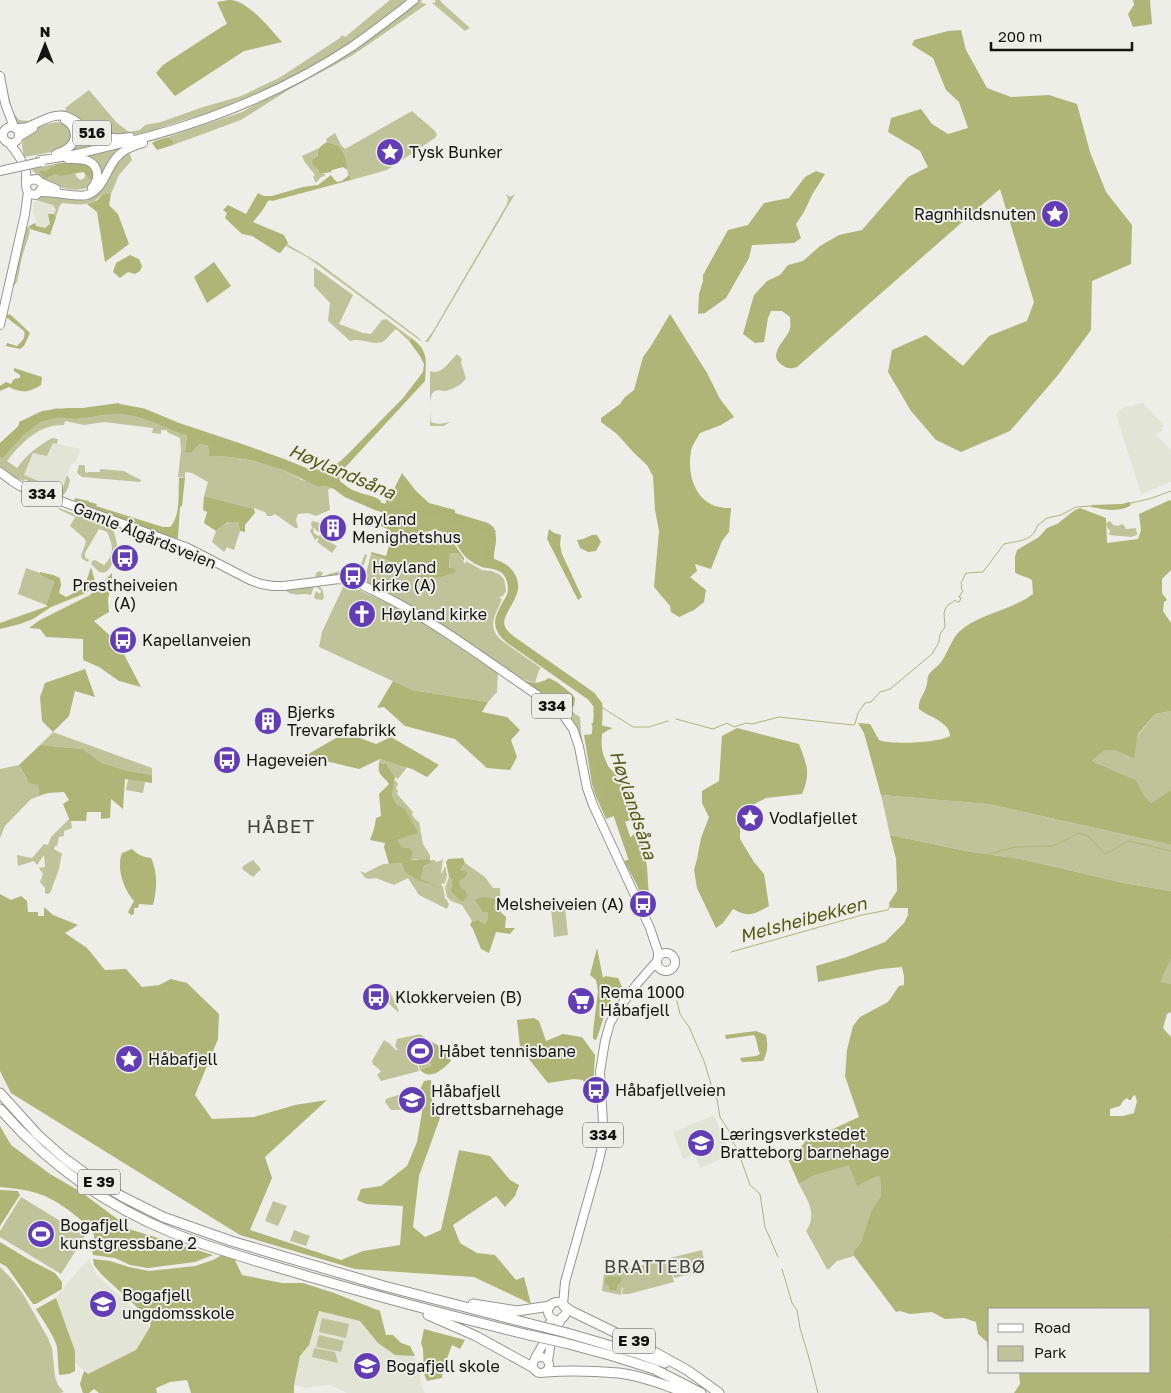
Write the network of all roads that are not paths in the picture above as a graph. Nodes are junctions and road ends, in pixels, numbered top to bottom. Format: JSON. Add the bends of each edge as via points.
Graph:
{"nodes":[{"id":1,"x":414,"y":0,"type":"edge"},
{"id":2,"x":0,"y":76,"type":"edge"},
{"id":3,"x":5,"y":102,"type":"junction"},
{"id":4,"x":15,"y":127,"type":"junction"},
{"id":5,"x":4,"y":130,"type":"junction"},
{"id":6,"x":174,"y":130,"type":"junction"},
{"id":7,"x":19,"y":138,"type":"junction"},
{"id":8,"x":9,"y":143,"type":"junction"},
{"id":9,"x":42,"y":160,"type":"junction"},
{"id":10,"x":4,"y":168,"type":"edge"},
{"id":11,"x":38,"y":181,"type":"junction"},
{"id":12,"x":27,"y":188,"type":"junction"},
{"id":13,"x":39,"y":193,"type":"junction"},
{"id":14,"x":25,"y":214,"type":"junction"},
{"id":15,"x":0,"y":325,"type":"edge"},
{"id":16,"x":0,"y":472,"type":"edge"},
{"id":17,"x":650,"y":928,"type":"junction"},
{"id":18,"x":669,"y":953,"type":"junction"},
{"id":19,"x":657,"y":959,"type":"junction"},
{"id":20,"x":664,"y":971,"type":"junction"},
{"id":21,"x":632,"y":991,"type":"junction"},
{"id":22,"x":0,"y":1093,"type":"edge"},
{"id":23,"x":0,"y":1109,"type":"edge"},
{"id":24,"x":565,"y":1282,"type":"junction"},
{"id":25,"x":384,"y":1286,"type":"junction"},
{"id":26,"x":352,"y":1289,"type":"junction"},
{"id":27,"x":563,"y":1305,"type":"junction"},
{"id":28,"x":550,"y":1308,"type":"junction"},
{"id":29,"x":562,"y":1317,"type":"junction"},
{"id":30,"x":534,"y":1362,"type":"junction"},
{"id":31,"x":548,"y":1362,"type":"junction"},
{"id":32,"x":546,"y":1372,"type":"junction"},
{"id":33,"x":702,"y":1380,"type":"junction"},
{"id":34,"x":686,"y":1393,"type":"edge"},
{"id":35,"x":701,"y":1393,"type":"edge"},
{"id":36,"x":718,"y":1393,"type":"edge"}],
"edges":[{"from":1,"to":6,"type":"main road","number":"516","via":[[316,68],[260,97]]},
{"from":2,"to":3,"type":"main road"},
{"from":3,"to":4,"type":"main road"},
{"from":3,"to":5,"type":"main road"},
{"from":4,"to":5,"type":"main road"},
{"from":4,"to":6,"type":"main road","number":"516","via":[[62,115],[106,138]]},
{"from":4,"to":7,"type":"main road"},
{"from":5,"to":8,"type":"main road","via":[[3,137]]},
{"from":6,"to":9,"type":"main road","number":"516"},
{"from":6,"to":13,"type":"main road","number":"516","via":[[125,150],[91,193]]},
{"from":7,"to":8,"type":"main road"},
{"from":7,"to":9,"type":"main road","number":"516","via":[[32,128],[52,120],[62,119],[71,124],[75,133],[73,144]]},
{"from":7,"to":11,"type":"main road","via":[[23,157]]},
{"from":8,"to":12,"type":"main road","via":[[23,164]]},
{"from":9,"to":10,"type":"main road","number":"516","bridge":true},
{"from":9,"to":11,"type":"main road","number":"516","via":[[81,159],[92,163],[98,176],[94,186],[85,192],[58,189]]},
{"from":11,"to":12,"type":"main road","via":[[30,180]]},
{"from":11,"to":13,"type":"main road","via":[[42,188]]},
{"from":12,"to":13,"type":"main road","via":[[34,195]]},
{"from":12,"to":14,"type":"main road"},
{"from":13,"to":14,"type":"main road"},
{"from":14,"to":15,"type":"main road"},
{"from":16,"to":17,"type":"main road","name":"Gamle Ålgårdsveien","number":"334","via":[[30,490],[182,546],[256,582],[278,586],[339,579],[358,583],[428,621],[546,701],[563,715],[573,729],[593,805]]},
{"from":17,"to":18,"type":"main road","name":"Gamle Ålgårdsveien","number":"334"},
{"from":17,"to":19,"type":"main road","name":"Gamle Ålgårdsveien","number":"334","via":[[658,952]]},
{"from":18,"to":19,"type":"main road","number":"334"},
{"from":18,"to":20,"type":"main road","via":[[675,960],[674,965]]},
{"from":19,"to":20,"type":"main road","number":"334","via":[[659,968]]},
{"from":19,"to":21,"type":"main road","number":"334"},
{"from":20,"to":21,"type":"main road","number":"334","via":[[646,979]]},
{"from":21,"to":24,"type":"main road","number":"334","via":[[614,1016],[602,1050],[602,1147]]},
{"from":22,"to":25,"type":"highway","number":"E 39","via":[[64,1158],[123,1197],[163,1217],[220,1238]]},
{"from":23,"to":26,"type":"highway","number":"E 39","via":[[41,1152],[74,1178],[101,1197],[150,1223],[226,1252]]},
{"from":24,"to":27,"type":"main road","number":"334"},
{"from":24,"to":28,"type":"main road","number":"334"},
{"from":25,"to":28,"type":"highway","number":"E 39","via":[[517,1311]]},
{"from":25,"to":33,"type":"highway","number":"E 39","bridge":true,"via":[[567,1332],[663,1362]]},
{"from":26,"to":30,"type":"highway","number":"E 39","via":[[460,1328]]},
{"from":26,"to":35,"type":"highway","number":"E 39","bridge":true,"via":[[626,1360]]},
{"from":27,"to":28,"type":"main road","via":[[558,1302]]},
{"from":27,"to":29,"type":"main road","number":"334","via":[[565,1313]]},
{"from":27,"to":33,"type":"highway","number":"E 39"},
{"from":28,"to":29,"type":"main road","via":[[555,1319]]},
{"from":28,"to":30,"type":"main road","number":"334","via":[[546,1339]]},
{"from":29,"to":31,"type":"main road","number":"334","via":[[551,1341]]},
{"from":30,"to":31,"type":"main road","via":[[543,1357]]},
{"from":30,"to":32,"type":"main road","via":[[537,1373]]},
{"from":31,"to":32,"type":"main road","number":"334"},
{"from":32,"to":34,"type":"highway","number":"E 39","via":[[620,1373]]},
{"from":33,"to":36,"type":"highway","number":"E 39"}]}
